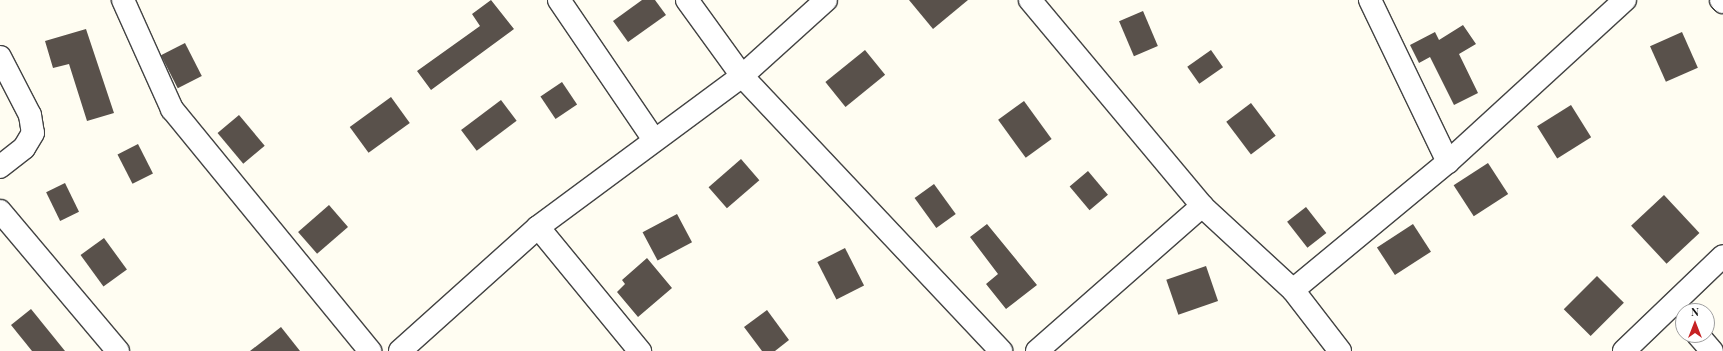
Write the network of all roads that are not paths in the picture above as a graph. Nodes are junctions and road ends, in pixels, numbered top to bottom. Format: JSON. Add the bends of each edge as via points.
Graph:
{"nodes":[{"id":1,"x":123,"y":0,"type":"edge"},
{"id":2,"x":559,"y":0,"type":"edge"},
{"id":3,"x":686,"y":0,"type":"edge"},
{"id":4,"x":826,"y":0,"type":"edge"},
{"id":5,"x":1030,"y":0,"type":"edge"},
{"id":6,"x":1370,"y":0,"type":"edge"},
{"id":7,"x":1625,"y":0,"type":"edge"},
{"id":8,"x":1721,"y":0,"type":"edge"},
{"id":9,"x":1723,"y":2,"type":"edge"},
{"id":10,"x":0,"y":57,"type":"edge"},
{"id":11,"x":742,"y":76,"type":"junction"},
{"id":12,"x":654,"y":140,"type":"junction"},
{"id":13,"x":1448,"y":162,"type":"junction"},
{"id":14,"x":0,"y":167,"type":"edge"},
{"id":15,"x":1202,"y":206,"type":"junction"},
{"id":16,"x":0,"y":211,"type":"edge"},
{"id":17,"x":538,"y":227,"type":"junction"},
{"id":18,"x":1723,"y":256,"type":"edge"},
{"id":19,"x":1293,"y":290,"type":"junction"},
{"id":20,"x":1685,"y":303,"type":"edge"},
{"id":21,"x":1675,"y":314,"type":"edge"},
{"id":22,"x":1705,"y":343,"type":"edge"},
{"id":23,"x":118,"y":351,"type":"edge"},
{"id":24,"x":370,"y":351,"type":"edge"},
{"id":25,"x":400,"y":351,"type":"edge"},
{"id":26,"x":640,"y":351,"type":"edge"},
{"id":27,"x":1001,"y":351,"type":"edge"},
{"id":28,"x":1037,"y":351,"type":"edge"},
{"id":29,"x":1340,"y":351,"type":"edge"},
{"id":30,"x":1624,"y":351,"type":"edge"},
{"id":31,"x":1712,"y":351,"type":"edge"}],
"edges":[{"from":1,"to":24,"type":"street","via":[[172,109]]},
{"from":2,"to":12,"type":"street"},
{"from":3,"to":11,"type":"street"},
{"from":4,"to":11,"type":"street"},
{"from":5,"to":15,"type":"street"},
{"from":6,"to":13,"type":"street"},
{"from":7,"to":13,"type":"street"},
{"from":8,"to":9,"type":"street"},
{"from":10,"to":14,"type":"street","via":[[30,115],[33,133],[24,148]]},
{"from":11,"to":12,"type":"street"},
{"from":11,"to":27,"type":"street"},
{"from":12,"to":17,"type":"street"},
{"from":13,"to":19,"type":"street"},
{"from":15,"to":19,"type":"street"},
{"from":15,"to":28,"type":"street"},
{"from":16,"to":23,"type":"street"},
{"from":17,"to":25,"type":"street"},
{"from":17,"to":26,"type":"street"},
{"from":18,"to":20,"type":"street"},
{"from":19,"to":29,"type":"street"},
{"from":21,"to":30,"type":"street"},
{"from":22,"to":31,"type":"street"}]}
